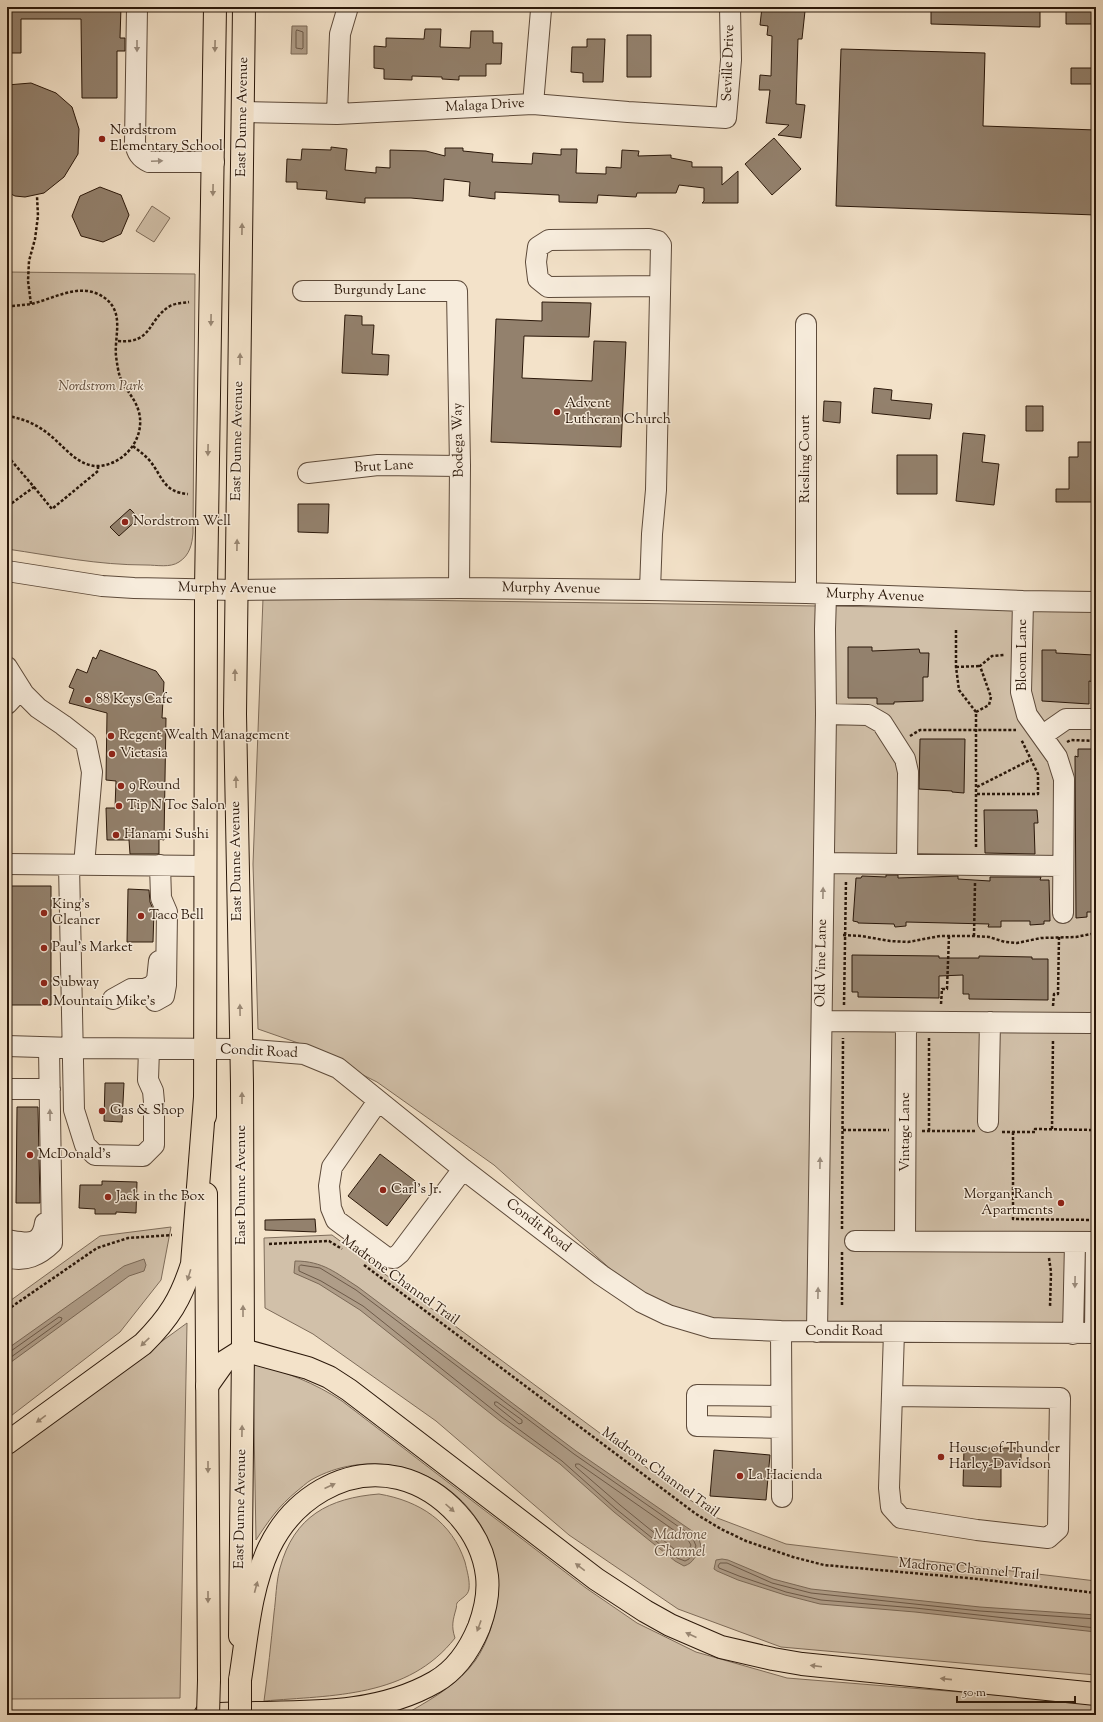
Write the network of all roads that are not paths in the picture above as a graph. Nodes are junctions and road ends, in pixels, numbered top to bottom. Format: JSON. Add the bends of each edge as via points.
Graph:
{"nodes":[{"id":1,"x":137,"y":7,"type":"edge"},
{"id":2,"x":215,"y":7,"type":"edge"},
{"id":3,"x":231,"y":7,"type":"edge"},
{"id":4,"x":244,"y":7,"type":"edge"},
{"id":5,"x":348,"y":7,"type":"edge"},
{"id":6,"x":730,"y":7,"type":"edge"},
{"id":7,"x":541,"y":10,"type":"dead end"},
{"id":8,"x":244,"y":59,"type":"junction"},
{"id":9,"x":533,"y":104,"type":"junction"},
{"id":10,"x":244,"y":112,"type":"junction"},
{"id":11,"x":336,"y":114,"type":"junction"},
{"id":12,"x":726,"y":118,"type":"joint"},
{"id":13,"x":214,"y":162,"type":"junction"},
{"id":14,"x":660,"y":286,"type":"junction"},
{"id":15,"x":303,"y":291,"type":"dead end"},
{"id":16,"x":456,"y":291,"type":"joint"},
{"id":17,"x":806,"y":324,"type":"dead end"},
{"id":18,"x":460,"y":466,"type":"junction"},
{"id":19,"x":308,"y":473,"type":"dead end"},
{"id":20,"x":7,"y":571,"type":"edge"},
{"id":21,"x":459,"y":588,"type":"junction"},
{"id":22,"x":206,"y":589,"type":"junction"},
{"id":23,"x":236,"y":590,"type":"junction"},
{"id":24,"x":650,"y":590,"type":"junction"},
{"id":25,"x":806,"y":594,"type":"junction"},
{"id":26,"x":826,"y":595,"type":"junction"},
{"id":27,"x":1023,"y":602,"type":"junction"},
{"id":28,"x":1096,"y":602,"type":"edge"},
{"id":29,"x":7,"y":667,"type":"edge"},
{"id":30,"x":21,"y":689,"type":"junction"},
{"id":31,"x":7,"y":704,"type":"edge"},
{"id":32,"x":826,"y":714,"type":"junction"},
{"id":33,"x":1096,"y":719,"type":"edge"},
{"id":34,"x":1043,"y":735,"type":"junction"},
{"id":35,"x":833,"y":863,"type":"junction"},
{"id":36,"x":7,"y":864,"type":"edge"},
{"id":37,"x":907,"y":864,"type":"junction"},
{"id":38,"x":77,"y":865,"type":"junction"},
{"id":39,"x":160,"y":866,"type":"junction"},
{"id":40,"x":205,"y":866,"type":"junction"},
{"id":41,"x":1063,"y":866,"type":"junction"},
{"id":42,"x":162,"y":898,"type":"junction"},
{"id":43,"x":1062,"y":913,"type":"dead end"},
{"id":44,"x":113,"y":999,"type":"dead end"},
{"id":45,"x":155,"y":1001,"type":"dead end"},
{"id":46,"x":822,"y":1020,"type":"junction"},
{"id":47,"x":906,"y":1022,"type":"junction"},
{"id":48,"x":990,"y":1022,"type":"junction"},
{"id":49,"x":1096,"y":1022,"type":"edge"},
{"id":50,"x":7,"y":1046,"type":"edge"},
{"id":51,"x":49,"y":1048,"type":"junction"},
{"id":52,"x":73,"y":1048,"type":"junction"},
{"id":53,"x":149,"y":1049,"type":"junction"},
{"id":54,"x":205,"y":1049,"type":"junction"},
{"id":55,"x":241,"y":1049,"type":"junction"},
{"id":56,"x":7,"y":1050,"type":"edge"},
{"id":57,"x":7,"y":1089,"type":"edge"},
{"id":58,"x":50,"y":1089,"type":"junction"},
{"id":59,"x":205,"y":1097,"type":"junction"},
{"id":60,"x":378,"y":1101,"type":"junction"},
{"id":61,"x":990,"y":1128,"type":"road end"},
{"id":62,"x":51,"y":1137,"type":"junction"},
{"id":63,"x":463,"y":1169,"type":"junction"},
{"id":64,"x":7,"y":1240,"type":"edge"},
{"id":65,"x":847,"y":1241,"type":"road end"},
{"id":66,"x":905,"y":1242,"type":"junction"},
{"id":67,"x":1096,"y":1242,"type":"edge"},
{"id":68,"x":1075,"y":1243,"type":"junction"},
{"id":69,"x":7,"y":1257,"type":"edge"},
{"id":70,"x":781,"y":1331,"type":"junction"},
{"id":71,"x":817,"y":1332,"type":"junction"},
{"id":72,"x":894,"y":1332,"type":"junction"},
{"id":73,"x":1096,"y":1333,"type":"edge"},
{"id":74,"x":1073,"y":1334,"type":"junction"},
{"id":75,"x":243,"y":1350,"type":"junction"},
{"id":76,"x":207,"y":1386,"type":"junction"},
{"id":77,"x":781,"y":1396,"type":"junction"},
{"id":78,"x":892,"y":1396,"type":"junction"},
{"id":79,"x":781,"y":1428,"type":"junction"},
{"id":80,"x":7,"y":1443,"type":"edge"},
{"id":81,"x":782,"y":1497,"type":"dead end"},
{"id":82,"x":240,"y":1680,"type":"junction"},
{"id":83,"x":1096,"y":1694,"type":"edge"},
{"id":84,"x":207,"y":1715,"type":"edge"},
{"id":85,"x":240,"y":1715,"type":"edge"}],
"edges":[{"from":1,"to":13,"type":"street","one_way":true,"via":[[137,151],[141,159],[149,162]]},
{"from":2,"to":13,"type":"main road","name":"East Dunne Avenue","one_way":true},
{"from":3,"to":8,"type":"main road","via":[[231,42]]},
{"from":4,"to":8,"type":"main road","name":"East Dunne Avenue"},
{"from":5,"to":11,"type":"street","via":[[340,34]]},
{"from":6,"to":12,"type":"street","name":"Seville Drive","via":[[731,60]]},
{"from":7,"to":9,"type":"street"},
{"from":8,"to":10,"type":"main road","name":"East Dunne Avenue"},
{"from":9,"to":11,"type":"street","name":"Malaga Drive"},
{"from":9,"to":12,"type":"street","name":"Malaga Drive"},
{"from":10,"to":11,"type":"street","name":"Malaga Drive"},
{"from":23,"to":10,"type":"main road","name":"East Dunne Avenue","one_way":true},
{"from":13,"to":22,"type":"main road","name":"East Dunne Avenue","one_way":true},
{"from":14,"to":14,"type":"street","via":[[658,240],[549,240],[538,247],[538,279],[548,287]]},
{"from":14,"to":24,"type":"street","via":[[656,490]]},
{"from":15,"to":16,"type":"street","name":"Burgundy Lane"},
{"from":16,"to":18,"type":"street","name":"Bodega Way"},
{"from":17,"to":25,"type":"street","name":"Riesling Court"},
{"from":18,"to":19,"type":"street","name":"Brut Lane","via":[[378,465]]},
{"from":18,"to":21,"type":"street","name":"Bodega Way"},
{"from":20,"to":22,"type":"street","name":"Murphy Avenue","via":[[102,586]]},
{"from":21,"to":23,"type":"street","name":"Murphy Avenue"},
{"from":21,"to":24,"type":"street","name":"Murphy Avenue"},
{"from":22,"to":23,"type":"street","name":"Murphy Avenue"},
{"from":22,"to":40,"type":"main road","name":"East Dunne Avenue"},
{"from":55,"to":23,"type":"main road","name":"East Dunne Avenue","one_way":true,"via":[[235,714]]},
{"from":24,"to":25,"type":"street","name":"Murphy Avenue"},
{"from":25,"to":26,"type":"street","name":"Murphy Avenue"},
{"from":26,"to":27,"type":"street","name":"Murphy Avenue"},
{"from":26,"to":32,"type":"street","name":"Old Vine Lane"},
{"from":27,"to":28,"type":"street","name":"Murphy Avenue"},
{"from":27,"to":34,"type":"street","name":"Bloom Lane","via":[[1021,692],[1027,715]]},
{"from":29,"to":30,"type":"street"},
{"from":30,"to":31,"type":"street"},
{"from":30,"to":38,"type":"street","via":[[38,708],[86,743],[92,772]]},
{"from":32,"to":35,"type":"street","name":"Old Vine Lane"},
{"from":32,"to":37,"type":"street","via":[[868,715],[882,723],[905,759],[908,772]]},
{"from":33,"to":34,"type":"street","via":[[1066,719]]},
{"from":34,"to":41,"type":"street","name":"Bloom Lane","via":[[1057,757],[1064,779]]},
{"from":35,"to":37,"type":"street"},
{"from":46,"to":35,"type":"street","name":"Old Vine Lane","one_way":true,"via":[[823,934]]},
{"from":36,"to":38,"type":"street"},
{"from":37,"to":41,"type":"street"},
{"from":38,"to":39,"type":"street"},
{"from":38,"to":52,"type":"street"},
{"from":39,"to":40,"type":"street"},
{"from":39,"to":42,"type":"street"},
{"from":40,"to":54,"type":"main road","name":"East Dunne Avenue"},
{"from":41,"to":43,"type":"street","name":"Bloom Lane"},
{"from":42,"to":44,"type":"street","via":[[157,980],[152,986],[131,989]]},
{"from":42,"to":45,"type":"street","via":[[167,912],[166,985],[164,996]]},
{"from":46,"to":47,"type":"street"},
{"from":71,"to":46,"type":"street","name":"Old Vine Lane","one_way":true},
{"from":47,"to":48,"type":"street"},
{"from":47,"to":66,"type":"street","name":"Vintage Lane"},
{"from":48,"to":49,"type":"street"},
{"from":48,"to":61,"type":"street"},
{"from":50,"to":51,"type":"street","name":"Condit Road"},
{"from":50,"to":56,"type":"street"},
{"from":51,"to":52,"type":"street","name":"Condit Road"},
{"from":51,"to":58,"type":"street"},
{"from":52,"to":53,"type":"street","name":"Condit Road"},
{"from":52,"to":53,"type":"street","via":[[74,1110],[85,1146],[95,1155],[143,1156],[154,1145],[154,1091],[148,1080]]},
{"from":53,"to":54,"type":"street","name":"Condit Road"},
{"from":54,"to":55,"type":"street","name":"Condit Road"},
{"from":54,"to":59,"type":"main road","name":"East Dunne Avenue"},
{"from":55,"to":60,"type":"street","name":"Condit Road","via":[[304,1054],[338,1068]]},
{"from":75,"to":55,"type":"main road","name":"East Dunne Avenue","one_way":true},
{"from":57,"to":58,"type":"street"},
{"from":62,"to":58,"type":"street","one_way":true},
{"from":59,"to":76,"type":"main road","name":"East Dunne Avenue"},
{"from":59,"to":80,"type":"main road","one_way":true,"via":[[192,1264],[181,1294],[160,1326],[144,1344]]},
{"from":60,"to":63,"type":"street","name":"Condit Road"},
{"from":60,"to":63,"type":"street","via":[[332,1167],[331,1208],[336,1220],[386,1258],[394,1258]]},
{"from":62,"to":64,"type":"street","via":[[47,1146],[46,1213],[41,1236],[35,1242],[27,1243]]},
{"from":62,"to":69,"type":"street","via":[[52,1243],[42,1252],[29,1258]]},
{"from":63,"to":70,"type":"street","name":"Condit Road","via":[[601,1275],[641,1302],[668,1316],[712,1328]]},
{"from":65,"to":66,"type":"street"},
{"from":66,"to":68,"type":"street"},
{"from":67,"to":68,"type":"street"},
{"from":67,"to":73,"type":"street"},
{"from":68,"to":74,"type":"street","one_way":true},
{"from":70,"to":71,"type":"street","name":"Condit Road"},
{"from":70,"to":77,"type":"street"},
{"from":71,"to":72,"type":"street","name":"Condit Road"},
{"from":72,"to":74,"type":"street","name":"Condit Road"},
{"from":72,"to":78,"type":"street"},
{"from":73,"to":74,"type":"street","name":"Condit Road"},
{"from":75,"to":76,"type":"main road","via":[[224,1362]]},
{"from":82,"to":75,"type":"main road","name":"East Dunne Avenue","one_way":true},
{"from":83,"to":75,"type":"main road","one_way":true,"via":[[802,1664],[721,1647],[645,1611],[596,1579],[329,1377],[308,1368]]},
{"from":76,"to":84,"type":"main road","name":"East Dunne Avenue","one_way":true,"bridge":true},
{"from":77,"to":79,"type":"street"},
{"from":77,"to":79,"type":"street","via":[[697,1395],[698,1426]]},
{"from":78,"to":78,"type":"street","via":[[1060,1398],[1058,1529],[1048,1538],[901,1518],[891,1507],[889,1488]]},
{"from":79,"to":81,"type":"street"},
{"from":82,"to":84,"type":"main road","one_way":true,"via":[[252,1604],[262,1564],[289,1516],[313,1495],[328,1486],[361,1476],[397,1478],[437,1497],[468,1529],[485,1567],[487,1599],[468,1652],[444,1676],[407,1696],[357,1708]]},
{"from":82,"to":85,"type":"main road","name":"East Dunne Avenue","bridge":true}]}
